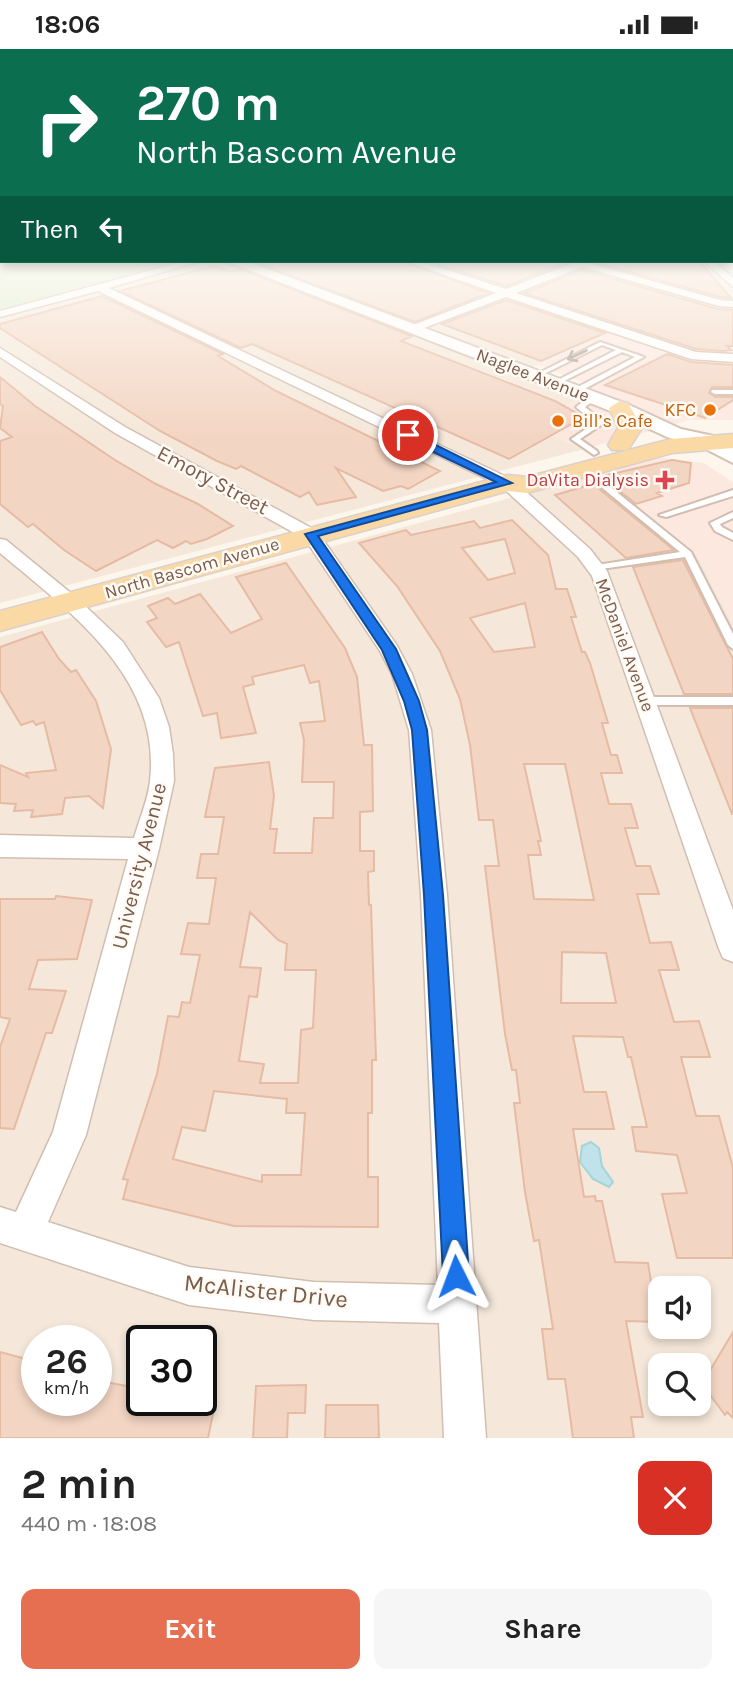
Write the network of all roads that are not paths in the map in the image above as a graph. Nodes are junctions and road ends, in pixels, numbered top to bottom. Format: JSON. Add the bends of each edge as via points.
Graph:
{"nodes":[{"id":1,"x":26,"y":307,"type":"edge"},
{"id":2,"x":140,"y":307,"type":"edge"},
{"id":3,"x":354,"y":307,"type":"edge"},
{"id":4,"x":470,"y":307,"type":"edge"},
{"id":5,"x":547,"y":307,"type":"edge"},
{"id":6,"x":0,"y":314,"type":"edge"},
{"id":7,"x":412,"y":329,"type":"junction"},
{"id":8,"x":621,"y":350,"type":"junction"},
{"id":9,"x":0,"y":352,"type":"edge"},
{"id":10,"x":733,"y":359,"type":"edge"},
{"id":11,"x":536,"y":376,"type":"junction"},
{"id":12,"x":556,"y":383,"type":"junction"},
{"id":13,"x":715,"y":392,"type":"dead end"},
{"id":14,"x":733,"y":392,"type":"edge"},
{"id":15,"x":585,"y":394,"type":"junction"},
{"id":16,"x":620,"y":408,"type":"junction"},
{"id":17,"x":733,"y":430,"type":"edge"},
{"id":18,"x":701,"y":440,"type":"edge"},
{"id":19,"x":631,"y":449,"type":"junction"},
{"id":20,"x":594,"y":453,"type":"junction"},
{"id":21,"x":731,"y":465,"type":"edge"},
{"id":22,"x":507,"y":483,"type":"junction"},
{"id":23,"x":603,"y":484,"type":"dead end"},
{"id":24,"x":733,"y":492,"type":"edge"},
{"id":25,"x":663,"y":515,"type":"dead end"},
{"id":26,"x":733,"y":515,"type":"edge"},
{"id":27,"x":311,"y":534,"type":"junction"},
{"id":28,"x":733,"y":537,"type":"edge"},
{"id":29,"x":0,"y":544,"type":"edge"},
{"id":30,"x":688,"y":554,"type":"junction"},
{"id":31,"x":597,"y":568,"type":"junction"},
{"id":32,"x":70,"y":602,"type":"junction"},
{"id":33,"x":0,"y":621,"type":"edge"},
{"id":34,"x":733,"y":645,"type":"edge"},
{"id":35,"x":646,"y":701,"type":"junction"},
{"id":36,"x":733,"y":701,"type":"edge"},
{"id":37,"x":0,"y":846,"type":"edge"},
{"id":38,"x":146,"y":849,"type":"junction"},
{"id":39,"x":733,"y":949,"type":"edge"},
{"id":40,"x":12,"y":1230,"type":"edge"},
{"id":41,"x":457,"y":1304,"type":"junction"},
{"id":42,"x":465,"y":1438,"type":"edge"}],
"edges":[{"from":1,"to":6,"type":"street"},
{"from":2,"to":22,"type":"street","name":"McDaniel Avenue"},
{"from":3,"to":7,"type":"main road","name":"Naglee Avenue"},
{"from":4,"to":7,"type":"street"},
{"from":5,"to":10,"type":"street","via":[[695,356]]},
{"from":7,"to":11,"type":"main road","name":"Naglee Avenue"},
{"from":8,"to":11,"type":"lane","one_way":true,"via":[[602,343]]},
{"from":8,"to":12,"type":"lane"},
{"from":8,"to":15,"type":"lane","via":[[641,357]]},
{"from":9,"to":27,"type":"street","name":"Emory Street","via":[[120,430]]},
{"from":11,"to":12,"type":"main road","name":"Naglee Avenue"},
{"from":12,"to":15,"type":"main road","name":"Naglee Avenue"},
{"from":13,"to":14,"type":"lane"},
{"from":15,"to":16,"type":"main road","name":"Naglee Avenue"},
{"from":15,"to":20,"type":"lane","via":[[580,407],[600,423],[575,439]]},
{"from":16,"to":18,"type":"main road","name":"Naglee Avenue"},
{"from":16,"to":19,"type":"main road","via":[[630,428]]},
{"from":17,"to":18,"type":"main road","name":"North Bascom Avenue"},
{"from":18,"to":19,"type":"main road","name":"North Bascom Avenue"},
{"from":18,"to":21,"type":"main road","name":"Naglee Avenue"},
{"from":19,"to":20,"type":"main road","name":"North Bascom Avenue"},
{"from":19,"to":21,"type":"main road"},
{"from":19,"to":22,"type":"main road","name":"North Bascom Avenue","via":[[527,485]]},
{"from":20,"to":22,"type":"main road","name":"North Bascom Avenue","via":[[512,475]]},
{"from":22,"to":27,"type":"main road","name":"North Bascom Avenue"},
{"from":22,"to":31,"type":"street","name":"McDaniel Avenue"},
{"from":23,"to":30,"type":"lane"},
{"from":24,"to":25,"type":"lane"},
{"from":26,"to":28,"type":"lane","via":[[715,523]]},
{"from":27,"to":32,"type":"main road","name":"North Bascom Avenue"},
{"from":27,"to":41,"type":"street","name":"Emory Street","via":[[389,649],[420,730]]},
{"from":29,"to":32,"type":"street","name":"University Avenue"},
{"from":30,"to":31,"type":"lane"},
{"from":30,"to":34,"type":"lane"},
{"from":31,"to":35,"type":"street","name":"McDaniel Avenue"},
{"from":32,"to":33,"type":"main road","name":"North Bascom Avenue"},
{"from":32,"to":38,"type":"street","name":"University Avenue","via":[[133,670],[148,695],[159,729],[162,781]]},
{"from":35,"to":36,"type":"lane"},
{"from":35,"to":39,"type":"street","name":"McDaniel Avenue"},
{"from":37,"to":38,"type":"street"},
{"from":38,"to":40,"type":"street","name":"University Avenue","via":[[69,1135]]},
{"from":40,"to":41,"type":"street","name":"McAlister Drive","via":[[189,1286],[314,1301]]},
{"from":41,"to":42,"type":"street","name":"Emory Street"}]}
